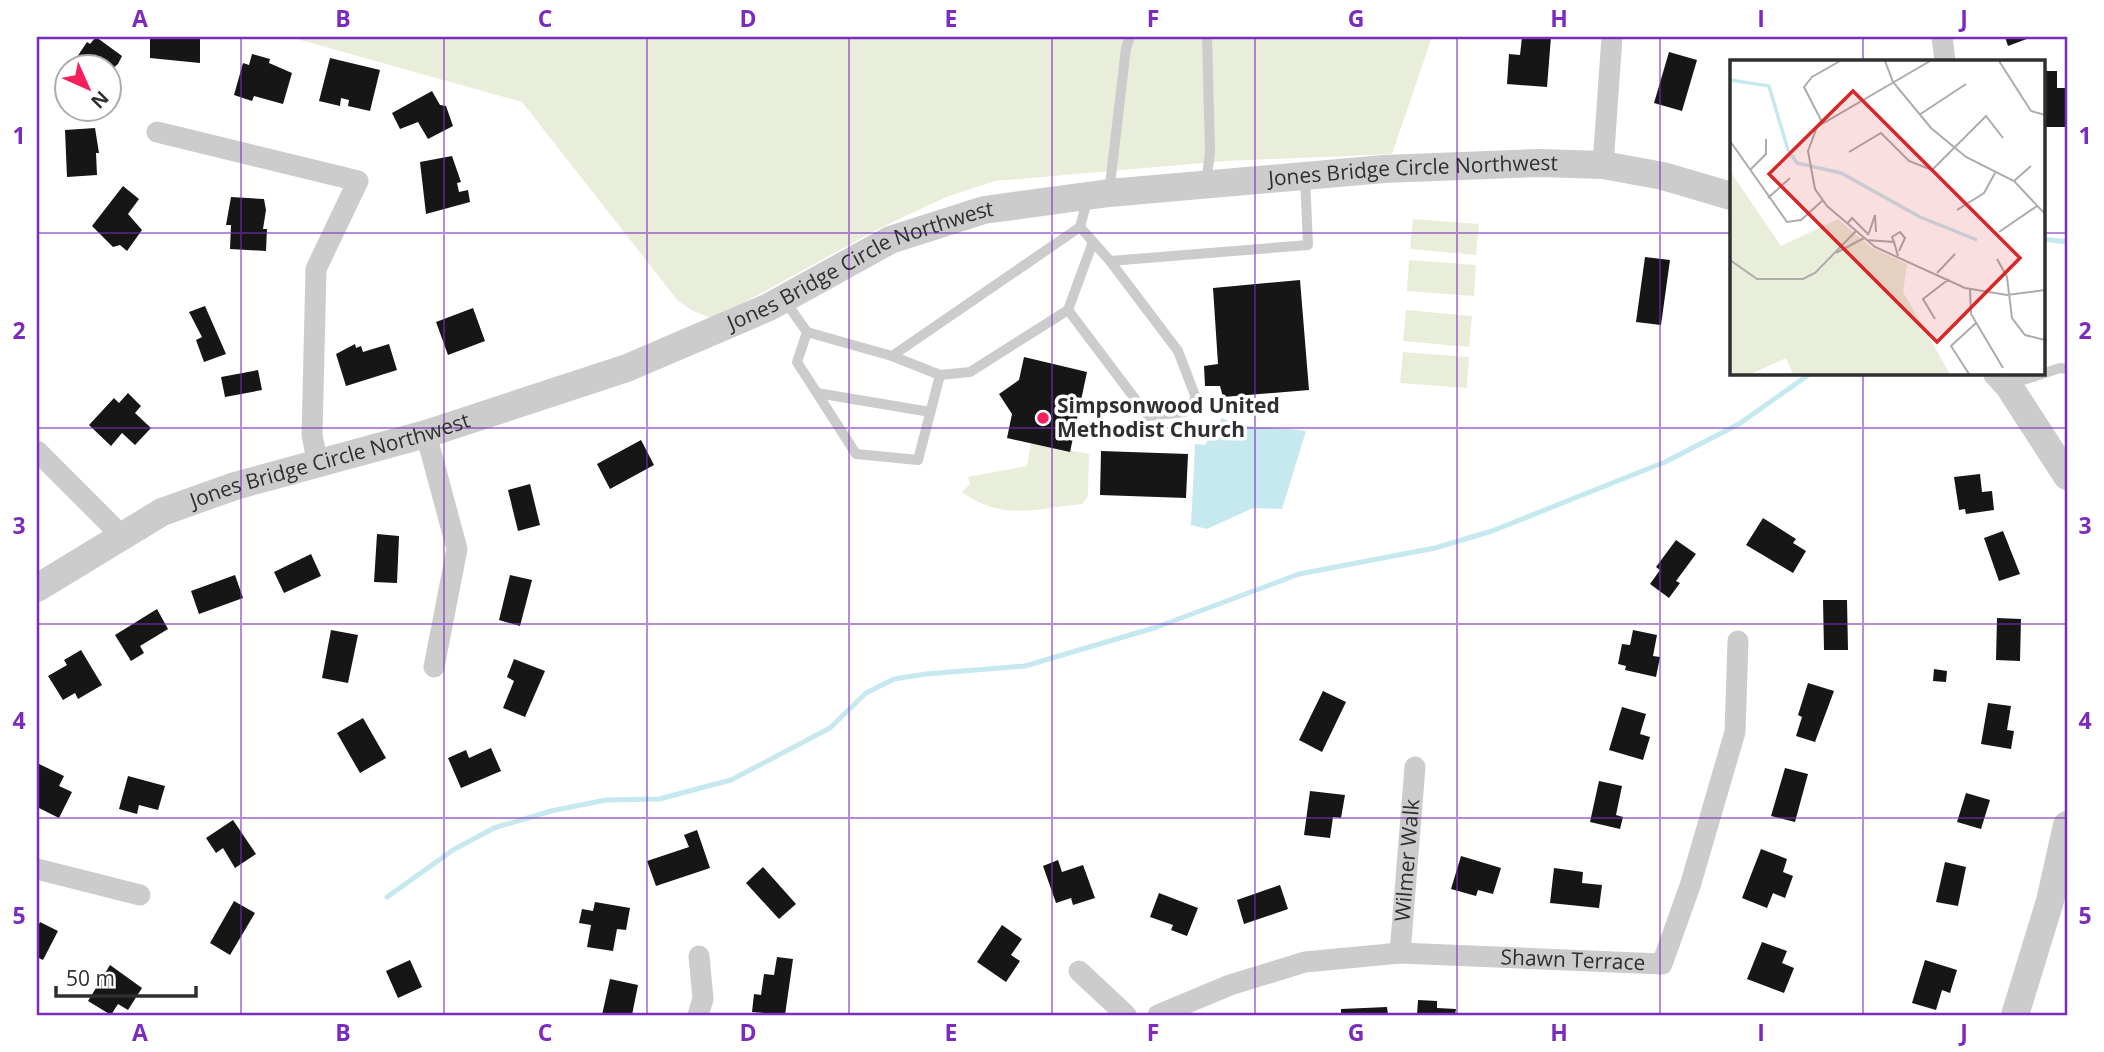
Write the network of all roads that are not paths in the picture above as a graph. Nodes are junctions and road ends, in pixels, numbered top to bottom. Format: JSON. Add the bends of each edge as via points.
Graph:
{"nodes":[{"id":1,"x":1130,"y":37,"type":"edge"},
{"id":2,"x":1206,"y":37,"type":"edge"},
{"id":3,"x":1612,"y":37,"type":"edge"},
{"id":4,"x":1942,"y":37,"type":"edge"},
{"id":5,"x":1945,"y":60,"type":"edge"},
{"id":6,"x":157,"y":132,"type":"dead end"},
{"id":7,"x":1603,"y":165,"type":"junction"},
{"id":8,"x":1305,"y":177,"type":"junction"},
{"id":9,"x":1206,"y":187,"type":"junction"},
{"id":10,"x":1099,"y":195,"type":"junction"},
{"id":11,"x":1730,"y":196,"type":"edge"},
{"id":12,"x":1080,"y":227,"type":"junction"},
{"id":13,"x":1093,"y":242,"type":"junction"},
{"id":14,"x":1110,"y":261,"type":"junction"},
{"id":15,"x":784,"y":299,"type":"junction"},
{"id":16,"x":1068,"y":310,"type":"junction"},
{"id":17,"x":807,"y":332,"type":"junction"},
{"id":18,"x":892,"y":356,"type":"junction"},
{"id":19,"x":2067,"y":369,"type":"edge"},
{"id":20,"x":2044,"y":371,"type":"edge"},
{"id":21,"x":2028,"y":374,"type":"edge"},
{"id":22,"x":940,"y":375,"type":"junction"},
{"id":23,"x":2002,"y":379,"type":"edge"},
{"id":24,"x":817,"y":393,"type":"junction"},
{"id":25,"x":930,"y":412,"type":"junction"},
{"id":26,"x":426,"y":434,"type":"junction"},
{"id":27,"x":37,"y":451,"type":"edge"},
{"id":28,"x":318,"y":466,"type":"junction"},
{"id":29,"x":2067,"y":476,"type":"edge"},
{"id":30,"x":121,"y":535,"type":"junction"},
{"id":31,"x":37,"y":588,"type":"edge"},
{"id":32,"x":1738,"y":640,"type":"dead end"},
{"id":33,"x":434,"y":667,"type":"dead end"},
{"id":34,"x":1415,"y":767,"type":"dead end"},
{"id":35,"x":2067,"y":825,"type":"edge"},
{"id":36,"x":37,"y":869,"type":"edge"},
{"id":37,"x":139,"y":895,"type":"dead end"},
{"id":38,"x":1400,"y":953,"type":"junction"},
{"id":39,"x":699,"y":956,"type":"dead end"},
{"id":40,"x":1079,"y":971,"type":"dead end"},
{"id":41,"x":698,"y":1015,"type":"edge"},
{"id":42,"x":1126,"y":1015,"type":"edge"},
{"id":43,"x":1158,"y":1015,"type":"edge"},
{"id":44,"x":2015,"y":1015,"type":"edge"}],
"edges":[{"from":1,"to":10,"type":"lane"},
{"from":2,"to":9,"type":"lane","via":[[1210,152]]},
{"from":3,"to":7,"type":"street"},
{"from":4,"to":5,"type":"street"},
{"from":6,"to":28,"type":"street","via":[[358,181],[316,269],[312,435]]},
{"from":7,"to":8,"type":"street","name":"Jones Bridge Circle Northwest","via":[[1384,169]]},
{"from":7,"to":11,"type":"street","name":"Jones Bridge Circle Northwest"},
{"from":8,"to":9,"type":"street","name":"Jones Bridge Circle Northwest"},
{"from":8,"to":14,"type":"lane","via":[[1308,245]]},
{"from":9,"to":10,"type":"street","name":"Jones Bridge Circle Northwest"},
{"from":10,"to":12,"type":"lane"},
{"from":10,"to":15,"type":"street","name":"Jones Bridge Circle Northwest","via":[[984,210],[890,240]]},
{"from":12,"to":13,"type":"lane"},
{"from":12,"to":18,"type":"lane"},
{"from":13,"to":14,"type":"lane"},
{"from":13,"to":16,"type":"lane"},
{"from":14,"to":16,"type":"lane","via":[[1178,351],[1196,398],[1185,412],[1149,415]]},
{"from":15,"to":17,"type":"lane"},
{"from":15,"to":26,"type":"street","name":"Jones Bridge Circle Northwest","via":[[626,368]]},
{"from":16,"to":22,"type":"lane","via":[[970,372]]},
{"from":17,"to":18,"type":"lane"},
{"from":17,"to":24,"type":"lane","via":[[797,362]]},
{"from":18,"to":22,"type":"lane"},
{"from":19,"to":20,"type":"lane"},
{"from":21,"to":23,"type":"lane"},
{"from":22,"to":25,"type":"lane"},
{"from":23,"to":29,"type":"street"},
{"from":24,"to":25,"type":"lane"},
{"from":24,"to":25,"type":"lane","via":[[856,454],[918,460]]},
{"from":26,"to":28,"type":"street","name":"Jones Bridge Circle Northwest"},
{"from":26,"to":33,"type":"street","via":[[457,549]]},
{"from":27,"to":30,"type":"street"},
{"from":28,"to":30,"type":"street","name":"Jones Bridge Circle Northwest","via":[[235,486],[162,512]]},
{"from":30,"to":31,"type":"street","name":"Jones Bridge Circle Northwest"},
{"from":32,"to":38,"type":"street","name":"Shawn Terrace","via":[[1735,732],[1662,964]]},
{"from":34,"to":38,"type":"street","name":"Wilmer Walk"},
{"from":35,"to":44,"type":"street"},
{"from":36,"to":37,"type":"street"},
{"from":38,"to":43,"type":"street","name":"Shawn Terrace","via":[[1305,962],[1230,985]]},
{"from":39,"to":41,"type":"street","via":[[703,999]]},
{"from":40,"to":42,"type":"street"}]}
